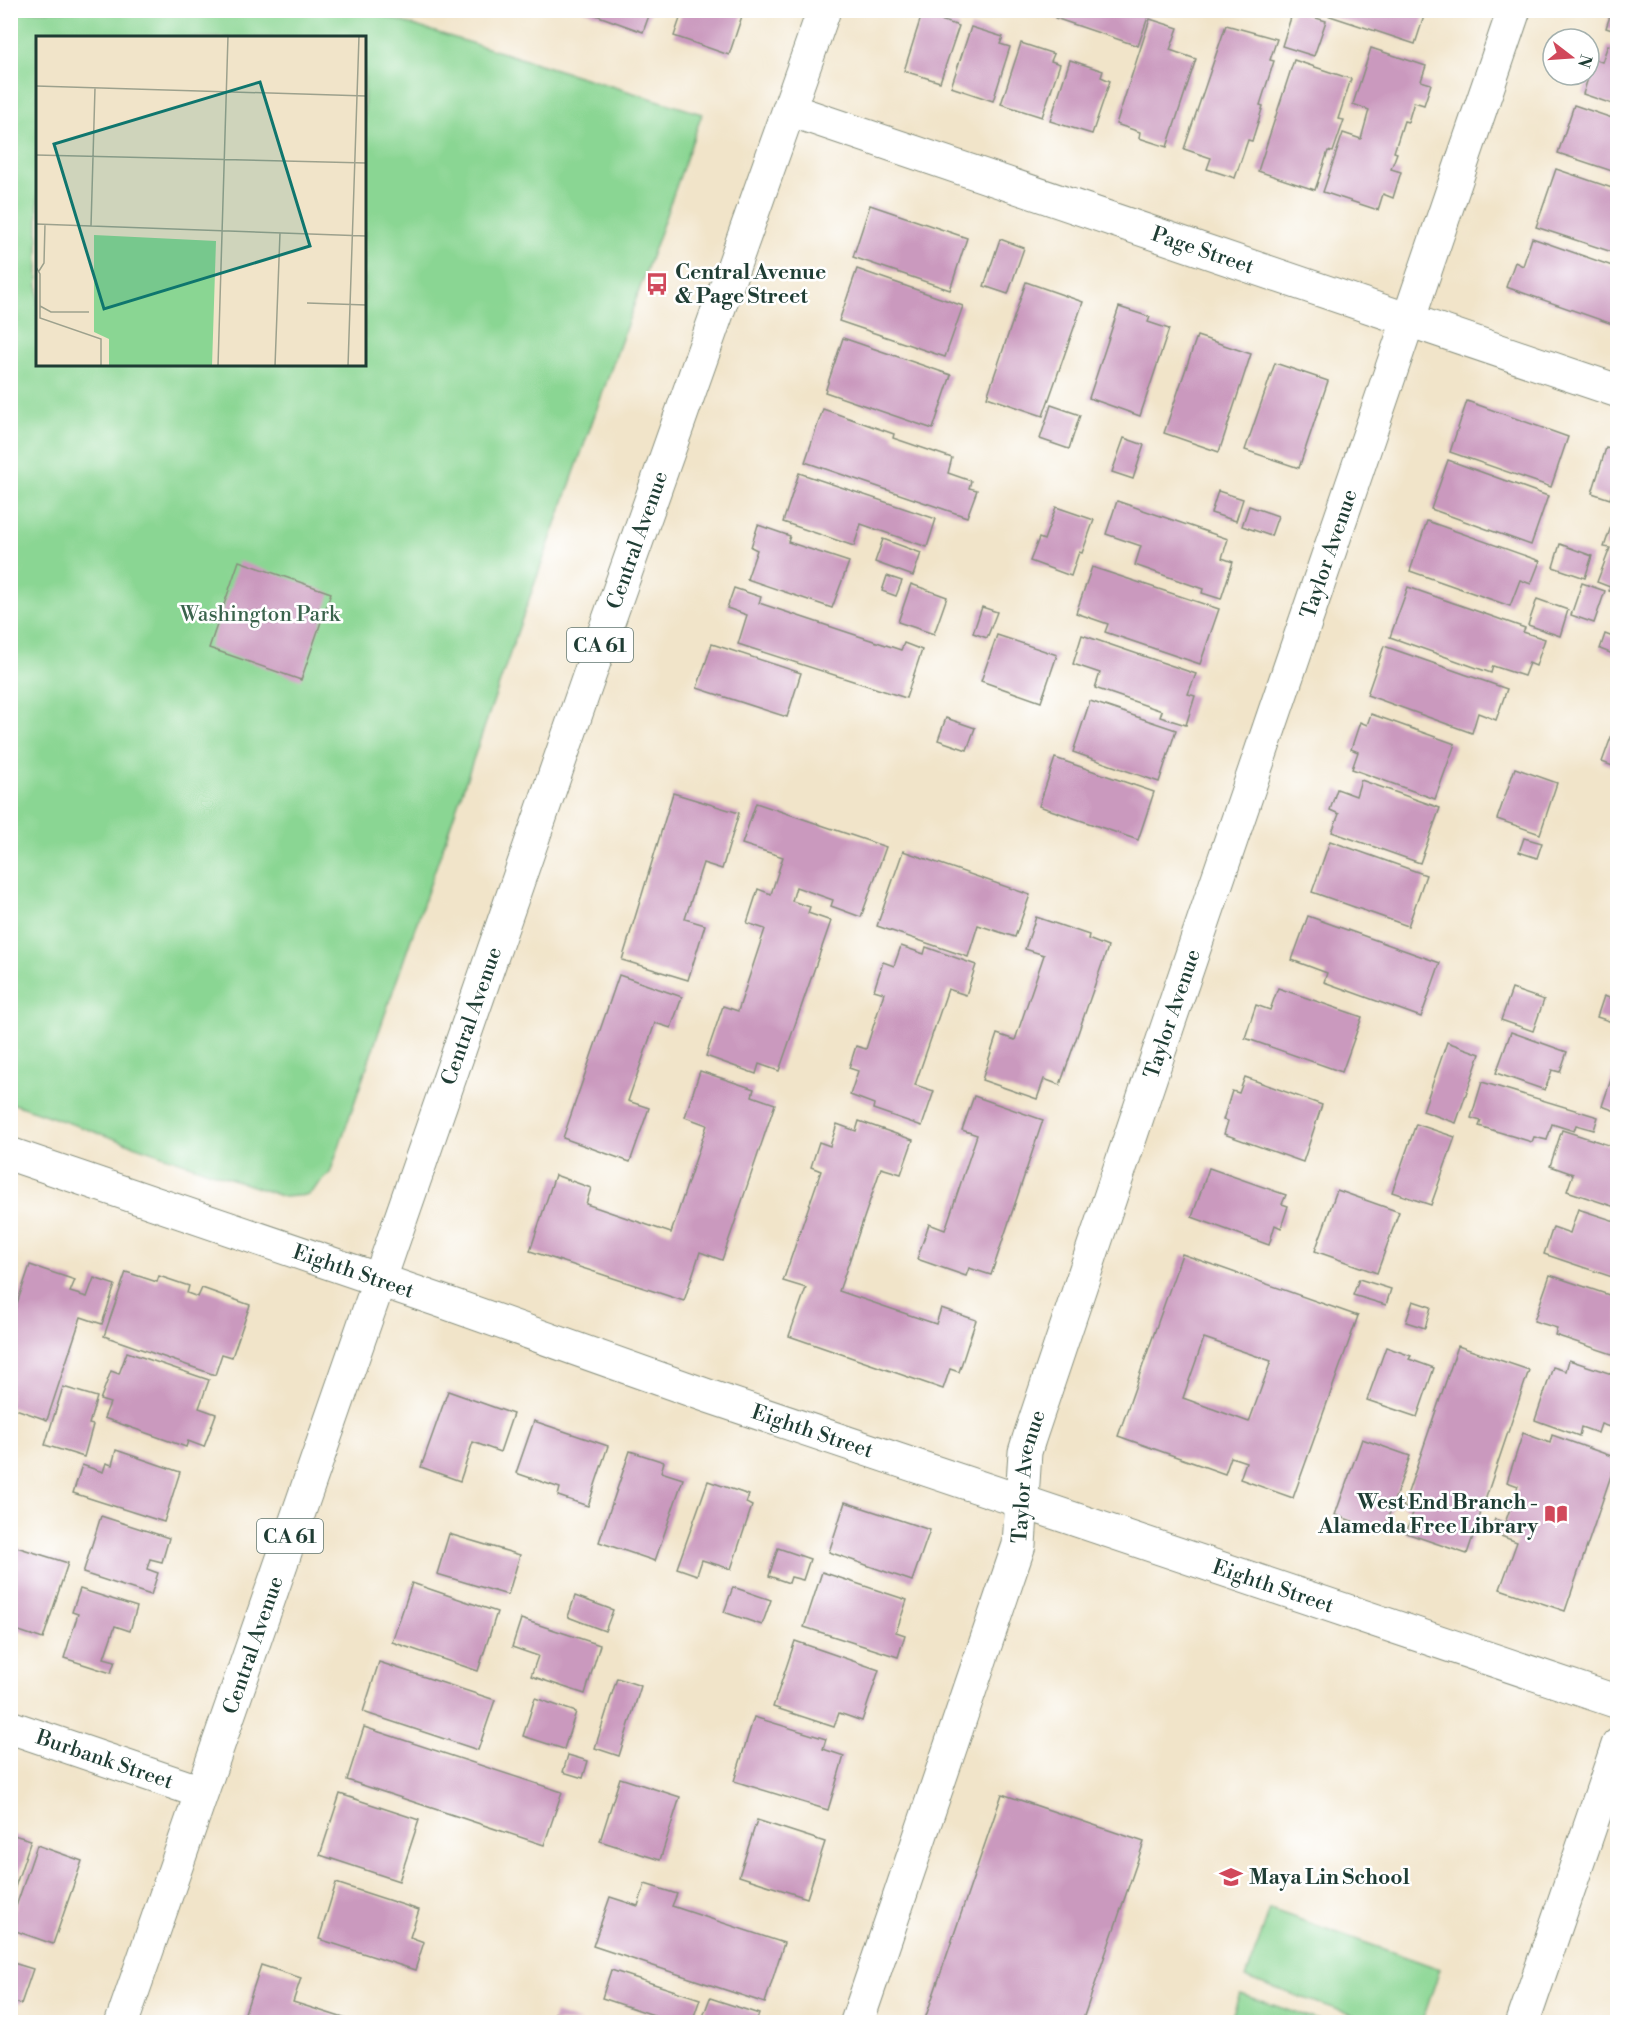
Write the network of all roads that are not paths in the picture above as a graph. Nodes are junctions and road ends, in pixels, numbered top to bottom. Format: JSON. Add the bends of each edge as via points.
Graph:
{"nodes":[{"id":1,"x":824,"y":10,"type":"edge"},
{"id":2,"x":1514,"y":10,"type":"edge"},
{"id":3,"x":790,"y":110,"type":"junction"},
{"id":4,"x":1409,"y":320,"type":"junction"},
{"id":5,"x":1617,"y":391,"type":"edge"},
{"id":6,"x":10,"y":1154,"type":"edge"},
{"id":7,"x":380,"y":1281,"type":"junction"},
{"id":8,"x":1022,"y":1500,"type":"junction"},
{"id":9,"x":1617,"y":1702,"type":"edge"},
{"id":10,"x":10,"y":1727,"type":"edge"},
{"id":11,"x":1617,"y":1745,"type":"edge"},
{"id":12,"x":201,"y":1792,"type":"junction"},
{"id":13,"x":122,"y":2022,"type":"edge"},
{"id":14,"x":857,"y":2022,"type":"edge"},
{"id":15,"x":1523,"y":2022,"type":"edge"}],
"edges":[{"from":1,"to":3,"type":"main road","name":"Central Avenue","number":"CA 61"},
{"from":2,"to":4,"type":"main road","name":"Taylor Avenue"},
{"from":3,"to":4,"type":"main road","name":"Page Street"},
{"from":3,"to":7,"type":"main road","name":"Central Avenue","number":"CA 61"},
{"from":4,"to":5,"type":"main road","name":"Page Street"},
{"from":4,"to":8,"type":"main road","name":"Taylor Avenue","via":[[1029,1439]]},
{"from":6,"to":7,"type":"main road","name":"Eighth Street"},
{"from":7,"to":8,"type":"main road","name":"Eighth Street"},
{"from":7,"to":12,"type":"main road","name":"Central Avenue","number":"CA 61"},
{"from":8,"to":9,"type":"main road","name":"Eighth Street"},
{"from":8,"to":14,"type":"main road","name":"Taylor Avenue","via":[[1017,1553]]},
{"from":10,"to":12,"type":"main road","name":"Burbank Street"},
{"from":11,"to":15,"type":"main road"},
{"from":12,"to":13,"type":"main road","name":"Central Avenue","number":"CA 61"}]}
